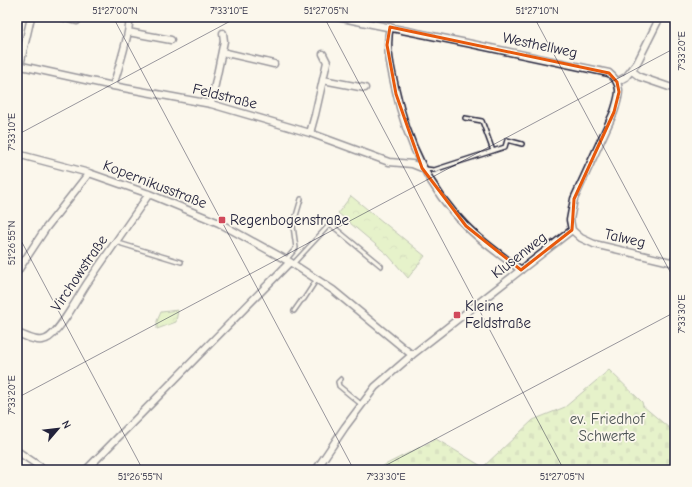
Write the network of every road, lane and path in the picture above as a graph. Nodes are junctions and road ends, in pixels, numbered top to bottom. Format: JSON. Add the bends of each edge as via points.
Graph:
{"nodes":[{"id":1,"x":31,"y":17,"type":"edge"},
{"id":2,"x":61,"y":17,"type":"edge"},
{"id":3,"x":129,"y":17,"type":"edge"},
{"id":4,"x":336,"y":17,"type":"edge"},
{"id":5,"x":660,"y":17,"type":"edge"},
{"id":6,"x":77,"y":21,"type":"dead end"},
{"id":7,"x":390,"y":27,"type":"junction"},
{"id":8,"x":128,"y":32,"type":"junction"},
{"id":9,"x":223,"y":33,"type":"dead end"},
{"id":10,"x":171,"y":40,"type":"dead end"},
{"id":11,"x":222,"y":52,"type":"junction"},
{"id":12,"x":323,"y":54,"type":"dead end"},
{"id":13,"x":274,"y":64,"type":"dead end"},
{"id":14,"x":19,"y":65,"type":"edge"},
{"id":15,"x":632,"y":71,"type":"junction"},
{"id":16,"x":323,"y":80,"type":"junction"},
{"id":17,"x":617,"y":82,"type":"junction"},
{"id":18,"x":113,"y":86,"type":"junction"},
{"id":19,"x":365,"y":88,"type":"dead end"},
{"id":20,"x":675,"y":89,"type":"edge"},
{"id":21,"x":211,"y":104,"type":"junction"},
{"id":22,"x":465,"y":118,"type":"dead end"},
{"id":23,"x":310,"y":133,"type":"junction"},
{"id":24,"x":522,"y":144,"type":"dead end"},
{"id":25,"x":493,"y":151,"type":"junction"},
{"id":26,"x":17,"y":154,"type":"edge"},
{"id":27,"x":422,"y":168,"type":"junction"},
{"id":28,"x":89,"y":173,"type":"junction"},
{"id":29,"x":149,"y":194,"type":"junction"},
{"id":30,"x":301,"y":199,"type":"dead end"},
{"id":31,"x":572,"y":230,"type":"junction"},
{"id":32,"x":116,"y":241,"type":"junction"},
{"id":33,"x":181,"y":262,"type":"dead end"},
{"id":34,"x":290,"y":262,"type":"junction"},
{"id":35,"x":675,"y":263,"type":"edge"},
{"id":36,"x":381,"y":266,"type":"dead end"},
{"id":37,"x":521,"y":270,"type":"junction"},
{"id":38,"x":17,"y":272,"type":"edge"},
{"id":39,"x":316,"y":279,"type":"junction"},
{"id":40,"x":294,"y":311,"type":"dead end"},
{"id":41,"x":17,"y":333,"type":"edge"},
{"id":42,"x":412,"y":355,"type":"junction"},
{"id":43,"x":341,"y":379,"type":"dead end"},
{"id":44,"x":362,"y":405,"type":"junction"},
{"id":45,"x":17,"y":451,"type":"edge"},
{"id":46,"x":45,"y":470,"type":"edge"},
{"id":47,"x":86,"y":470,"type":"edge"},
{"id":48,"x":316,"y":470,"type":"edge"}],
"edges":[{"from":1,"to":14,"type":"street"},
{"from":2,"to":6,"type":"street"},
{"from":3,"to":8,"type":"street"},
{"from":4,"to":7,"type":"street","name":"Westhellweg"},
{"from":5,"to":15,"type":"street"},
{"from":7,"to":17,"type":"street","name":"Westhellweg","via":[[609,73]]},
{"from":7,"to":27,"type":"street","via":[[387,45],[396,94],[403,121]]},
{"from":8,"to":10,"type":"street"},
{"from":8,"to":18,"type":"street"},
{"from":9,"to":11,"type":"street"},
{"from":11,"to":13,"type":"street"},
{"from":11,"to":21,"type":"street"},
{"from":12,"to":16,"type":"street","via":[[326,62]]},
{"from":14,"to":18,"type":"street","name":"Feldstraße"},
{"from":15,"to":17,"type":"street"},
{"from":15,"to":20,"type":"street","via":[[640,77]]},
{"from":16,"to":19,"type":"street"},
{"from":16,"to":23,"type":"street"},
{"from":17,"to":31,"type":"street","via":[[619,92],[614,112],[574,199],[570,220]]},
{"from":18,"to":21,"type":"street","name":"Feldstraße"},
{"from":21,"to":23,"type":"street","name":"Feldstraße"},
{"from":22,"to":25,"type":"lane","via":[[482,121]]},
{"from":23,"to":27,"type":"street","name":"Feldstraße","via":[[389,162],[412,164]]},
{"from":24,"to":25,"type":"lane","via":[[507,140],[504,147]]},
{"from":25,"to":27,"type":"lane","via":[[434,170]]},
{"from":26,"to":28,"type":"street","name":"Kopernikusstraße"},
{"from":27,"to":37,"type":"street","via":[[450,209],[466,226]]},
{"from":28,"to":29,"type":"street","name":"Kopernikusstraße"},
{"from":28,"to":38,"type":"street","via":[[46,228]]},
{"from":29,"to":32,"type":"street","name":"Virchowstraße"},
{"from":29,"to":34,"type":"street","name":"Kopernikusstraße","via":[[219,223]]},
{"from":30,"to":34,"type":"lane","via":[[293,226],[296,248]]},
{"from":31,"to":35,"type":"street","name":"Talweg","via":[[594,244]]},
{"from":31,"to":37,"type":"street","name":"Klusenweg"},
{"from":32,"to":33,"type":"lane"},
{"from":32,"to":41,"type":"street","name":"Virchowstraße","via":[[51,337],[36,340]]},
{"from":34,"to":36,"type":"lane","via":[[330,224]]},
{"from":34,"to":39,"type":"street","name":"Kopernikusstraße"},
{"from":34,"to":47,"type":"street"},
{"from":37,"to":42,"type":"street","name":"Klusenweg"},
{"from":39,"to":40,"type":"lane"},
{"from":39,"to":42,"type":"street","name":"Kopernikusstraße"},
{"from":42,"to":44,"type":"street","name":"Klusenweg","via":[[375,387]]},
{"from":43,"to":44,"type":"lane","via":[[338,382],[339,386]]},
{"from":44,"to":48,"type":"street","name":"Klusenweg"},
{"from":45,"to":46,"type":"street"}]}
